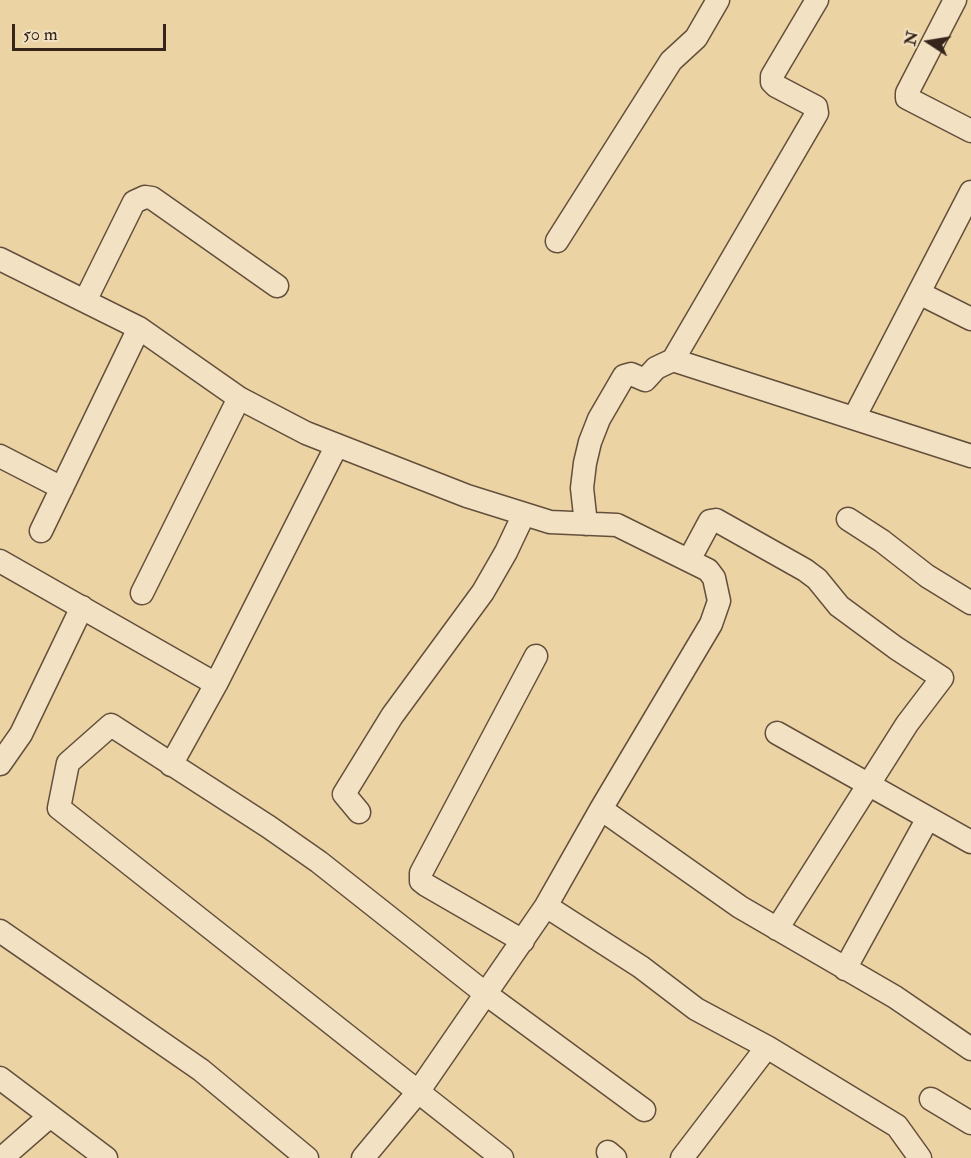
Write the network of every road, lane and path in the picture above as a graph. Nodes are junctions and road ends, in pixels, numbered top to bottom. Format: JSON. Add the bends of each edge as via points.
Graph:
{"nodes":[{"id":1,"x":718,"y":0,"type":"edge"},
{"id":2,"x":817,"y":0,"type":"edge"},
{"id":3,"x":955,"y":0,"type":"edge"},
{"id":4,"x":971,"y":131,"type":"edge"},
{"id":5,"x":971,"y":192,"type":"edge"},
{"id":6,"x":556,"y":241,"type":"dead end"},
{"id":7,"x":0,"y":259,"type":"edge"},
{"id":8,"x":277,"y":285,"type":"dead end"},
{"id":9,"x":919,"y":293,"type":"junction"},
{"id":10,"x":85,"y":301,"type":"junction"},
{"id":11,"x":971,"y":319,"type":"edge"},
{"id":12,"x":139,"y":328,"type":"junction"},
{"id":13,"x":673,"y":360,"type":"junction"},
{"id":14,"x":239,"y":398,"type":"junction"},
{"id":15,"x":854,"y":418,"type":"junction"},
{"id":16,"x":337,"y":445,"type":"junction"},
{"id":17,"x":0,"y":456,"type":"edge"},
{"id":18,"x":971,"y":456,"type":"edge"},
{"id":19,"x":62,"y":488,"type":"junction"},
{"id":20,"x":524,"y":514,"type":"junction"},
{"id":21,"x":848,"y":519,"type":"dead end"},
{"id":22,"x":586,"y":524,"type":"junction"},
{"id":23,"x":41,"y":531,"type":"dead end"},
{"id":24,"x":689,"y":560,"type":"junction"},
{"id":25,"x":0,"y":561,"type":"edge"},
{"id":26,"x":142,"y":593,"type":"dead end"},
{"id":27,"x":971,"y":603,"type":"edge"},
{"id":28,"x":82,"y":607,"type":"junction"},
{"id":29,"x":536,"y":656,"type":"dead end"},
{"id":30,"x":216,"y":684,"type":"junction"},
{"id":31,"x":777,"y":733,"type":"dead end"},
{"id":32,"x":0,"y":764,"type":"edge"},
{"id":33,"x":171,"y":765,"type":"junction"},
{"id":34,"x":869,"y":785,"type":"junction"},
{"id":35,"x":601,"y":809,"type":"junction"},
{"id":36,"x":359,"y":812,"type":"dead end"},
{"id":37,"x":928,"y":818,"type":"junction"},
{"id":38,"x":971,"y":842,"type":"edge"},
{"id":39,"x":546,"y":906,"type":"junction"},
{"id":40,"x":777,"y":929,"type":"junction"},
{"id":41,"x":0,"y":931,"type":"edge"},
{"id":42,"x":523,"y":941,"type":"junction"},
{"id":43,"x":845,"y":969,"type":"junction"},
{"id":44,"x":486,"y":994,"type":"junction"},
{"id":45,"x":767,"y":1047,"type":"junction"},
{"id":46,"x":971,"y":1049,"type":"edge"},
{"id":47,"x":0,"y":1078,"type":"edge"},
{"id":48,"x":418,"y":1092,"type":"junction"},
{"id":49,"x":931,"y":1099,"type":"dead end"},
{"id":50,"x":644,"y":1110,"type":"dead end"},
{"id":51,"x":50,"y":1116,"type":"junction"},
{"id":52,"x":971,"y":1124,"type":"edge"},
{"id":53,"x":2,"y":1158,"type":"edge"},
{"id":54,"x":106,"y":1158,"type":"edge"},
{"id":55,"x":307,"y":1158,"type":"edge"},
{"id":56,"x":363,"y":1158,"type":"edge"},
{"id":57,"x":502,"y":1158,"type":"edge"},
{"id":58,"x":682,"y":1158,"type":"edge"},
{"id":59,"x":920,"y":1158,"type":"edge"}],
"edges":[{"from":1,"to":6,"type":"street","via":[[696,38],[671,61]]},
{"from":2,"to":13,"type":"street","via":[[772,82],[816,107],[817,113]]},
{"from":3,"to":4,"type":"street","via":[[907,93],[908,98]]},
{"from":5,"to":9,"type":"street"},
{"from":7,"to":10,"type":"street"},
{"from":8,"to":10,"type":"street","via":[[152,198],[145,197],[134,202]]},
{"from":9,"to":11,"type":"street"},
{"from":9,"to":15,"type":"street"},
{"from":10,"to":12,"type":"street"},
{"from":12,"to":14,"type":"street"},
{"from":12,"to":19,"type":"street"},
{"from":13,"to":15,"type":"street"},
{"from":13,"to":22,"type":"street","via":[[656,368],[645,380],[631,374],[624,376],[599,419],[585,463],[582,488]]},
{"from":14,"to":16,"type":"street"},
{"from":14,"to":26,"type":"street"},
{"from":15,"to":18,"type":"street"},
{"from":16,"to":20,"type":"street"},
{"from":16,"to":30,"type":"street"},
{"from":17,"to":19,"type":"street"},
{"from":19,"to":23,"type":"street"},
{"from":20,"to":22,"type":"street","via":[[550,522]]},
{"from":20,"to":36,"type":"street","via":[[483,592],[392,716],[344,794]]},
{"from":21,"to":27,"type":"street"},
{"from":22,"to":24,"type":"street","via":[[617,525]]},
{"from":24,"to":34,"type":"street","via":[[710,521],[716,520],[805,570],[839,606],[942,678]]},
{"from":24,"to":35,"type":"street","via":[[714,578],[718,608]]},
{"from":25,"to":28,"type":"street"},
{"from":28,"to":30,"type":"street"},
{"from":28,"to":32,"type":"street","via":[[21,734]]},
{"from":29,"to":42,"type":"street","via":[[421,873],[426,885]]},
{"from":30,"to":33,"type":"street"},
{"from":31,"to":34,"type":"street"},
{"from":33,"to":44,"type":"street","via":[[310,856]]},
{"from":33,"to":48,"type":"street","via":[[111,725],[68,763],[59,808]]},
{"from":34,"to":37,"type":"street"},
{"from":34,"to":40,"type":"street"},
{"from":35,"to":39,"type":"street"},
{"from":35,"to":40,"type":"street"},
{"from":37,"to":38,"type":"street"},
{"from":37,"to":43,"type":"street"},
{"from":39,"to":42,"type":"street"},
{"from":39,"to":45,"type":"street","via":[[641,967],[696,1009]]},
{"from":40,"to":43,"type":"street"},
{"from":41,"to":55,"type":"street","via":[[201,1070]]},
{"from":42,"to":44,"type":"street"},
{"from":43,"to":46,"type":"street"},
{"from":44,"to":48,"type":"street"},
{"from":44,"to":50,"type":"street"},
{"from":45,"to":58,"type":"street"},
{"from":45,"to":59,"type":"street","via":[[897,1126]]},
{"from":47,"to":51,"type":"street"},
{"from":48,"to":56,"type":"street"},
{"from":48,"to":57,"type":"street"},
{"from":49,"to":52,"type":"street"},
{"from":51,"to":53,"type":"street"},
{"from":51,"to":54,"type":"street"}]}
